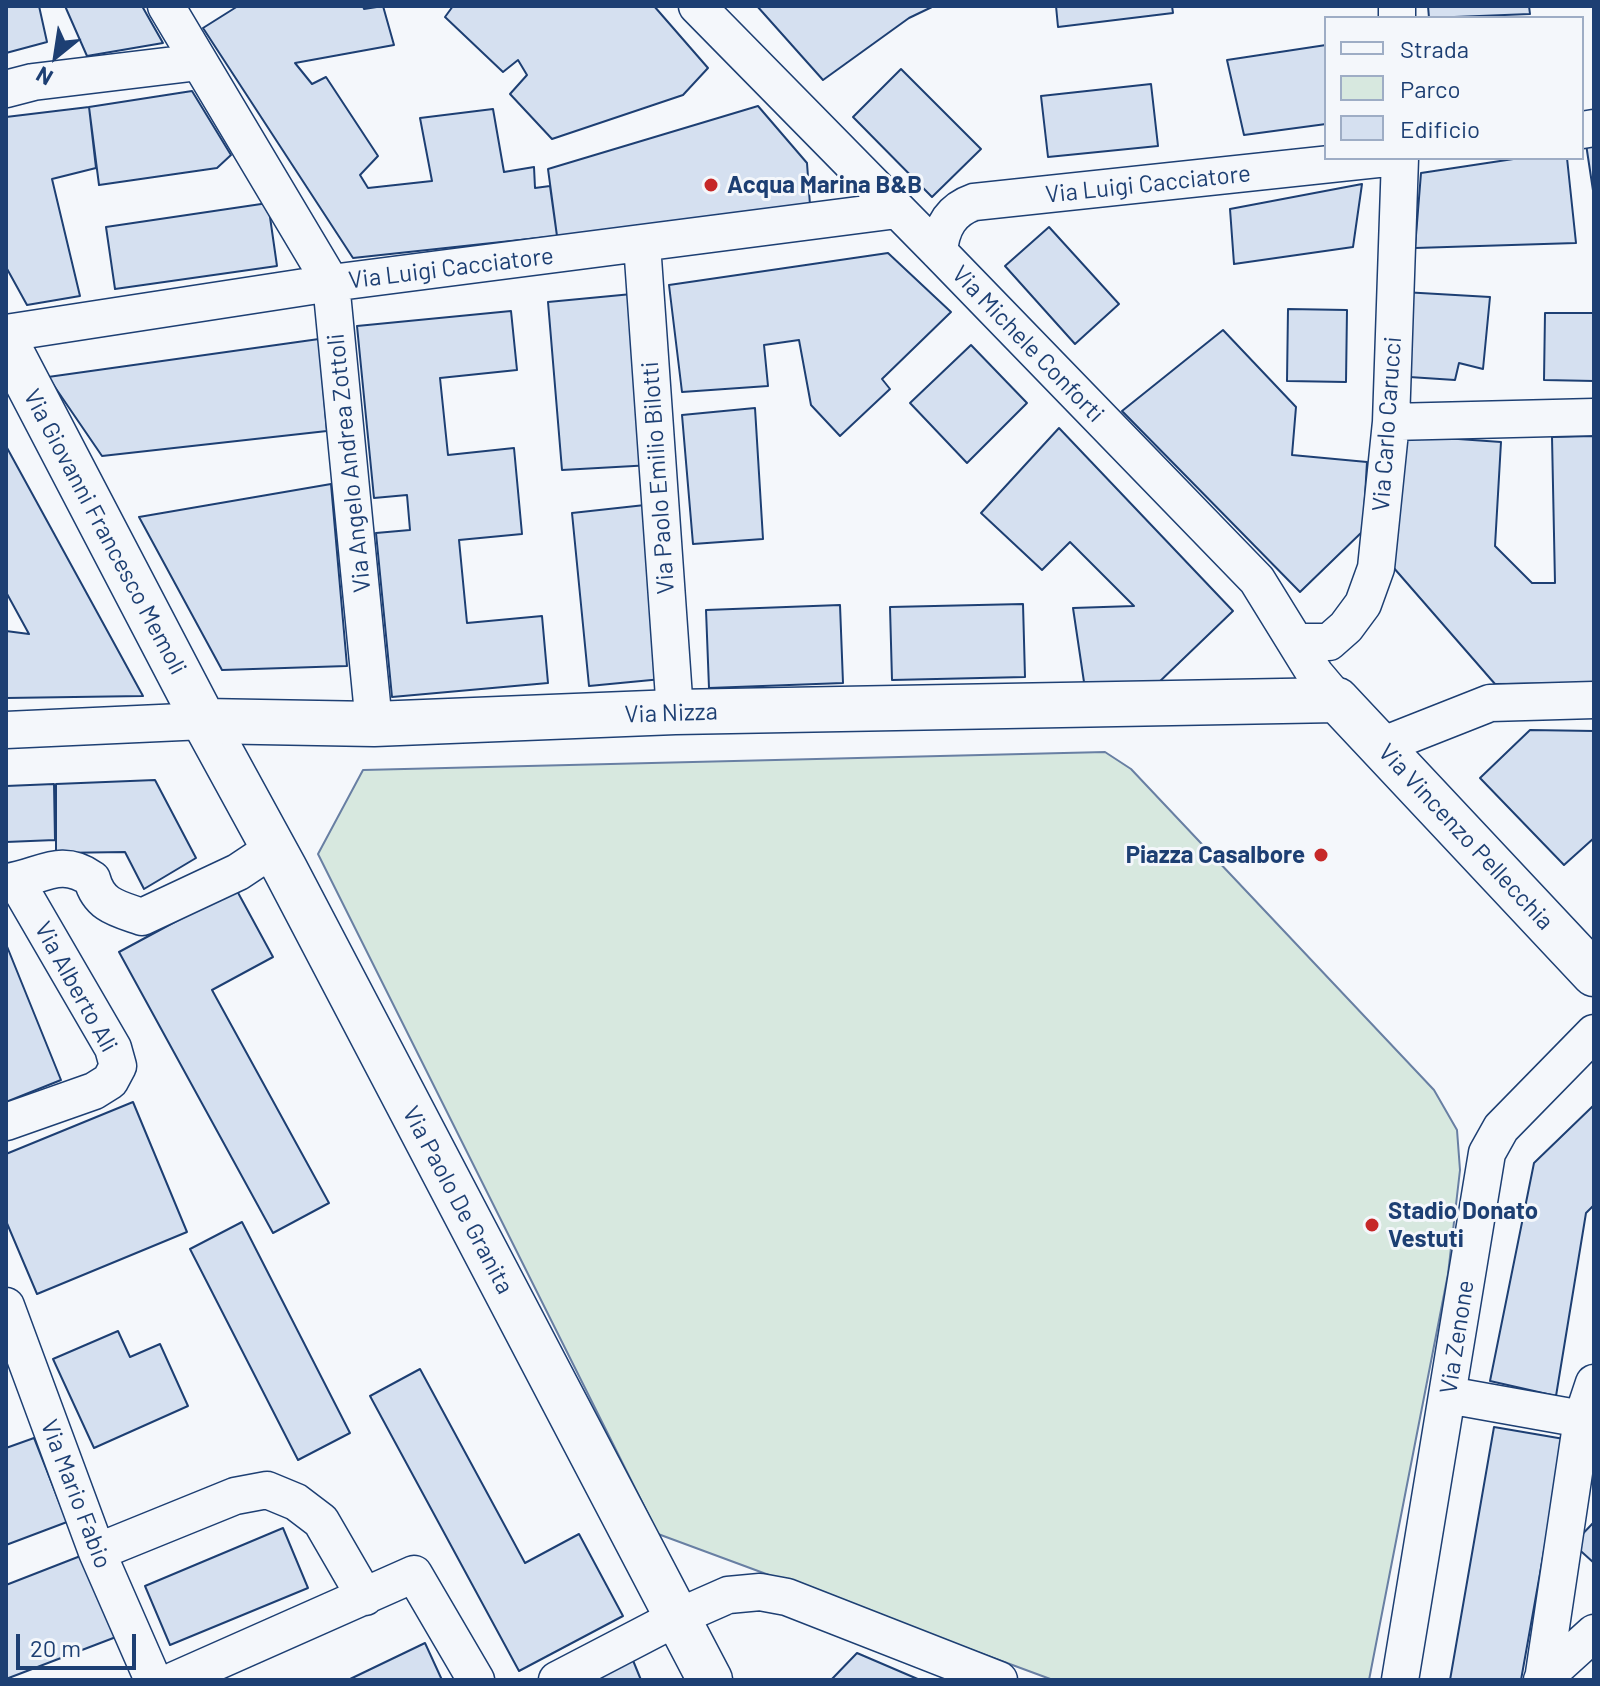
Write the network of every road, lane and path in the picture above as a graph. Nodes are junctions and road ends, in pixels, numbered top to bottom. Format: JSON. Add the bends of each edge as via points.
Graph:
{"nodes":[{"id":1,"x":697,"y":6,"type":"edge"},
{"id":2,"x":173,"y":8,"type":"edge"},
{"id":3,"x":199,"y":62,"type":"junction"},
{"id":4,"x":6,"y":89,"type":"edge"},
{"id":5,"x":1368,"y":160,"type":"edge"},
{"id":6,"x":1400,"y":160,"type":"edge"},
{"id":7,"x":897,"y":210,"type":"junction"},
{"id":8,"x":642,"y":244,"type":"junction"},
{"id":9,"x":939,"y":252,"type":"junction"},
{"id":10,"x":331,"y":283,"type":"junction"},
{"id":11,"x":6,"y":333,"type":"edge"},
{"id":12,"x":6,"y":342,"type":"edge"},
{"id":13,"x":1594,"y":417,"type":"edge"},
{"id":14,"x":1391,"y":422,"type":"junction"},
{"id":15,"x":1296,"y":642,"type":"junction"},
{"id":16,"x":1337,"y":700,"type":"junction"},
{"id":17,"x":1594,"y":700,"type":"edge"},
{"id":18,"x":675,"y":712,"type":"junction"},
{"id":19,"x":204,"y":721,"type":"junction"},
{"id":20,"x":374,"y":724,"type":"junction"},
{"id":21,"x":6,"y":730,"type":"edge"},
{"id":22,"x":1381,"y":746,"type":"junction"},
{"id":23,"x":274,"y":848,"type":"junction"},
{"id":24,"x":11,"y":881,"type":"edge"},
{"id":25,"x":1594,"y":974,"type":"edge"},
{"id":26,"x":1594,"y":1033,"type":"edge"},
{"id":27,"x":6,"y":1122,"type":"edge"},
{"id":28,"x":6,"y":1306,"type":"edge"},
{"id":29,"x":1594,"y":1384,"type":"edge"},
{"id":30,"x":1448,"y":1395,"type":"junction"},
{"id":31,"x":1582,"y":1419,"type":"junction"},
{"id":32,"x":97,"y":1552,"type":"junction"},
{"id":33,"x":365,"y":1597,"type":"junction"},
{"id":34,"x":678,"y":1617,"type":"junction"},
{"id":35,"x":1594,"y":1633,"type":"edge"},
{"id":36,"x":701,"y":1677,"type":"edge"},
{"id":37,"x":1402,"y":1678,"type":"edge"},
{"id":38,"x":153,"y":1680,"type":"edge"},
{"id":39,"x":175,"y":1680,"type":"edge"},
{"id":40,"x":476,"y":1680,"type":"edge"},
{"id":41,"x":557,"y":1680,"type":"edge"},
{"id":42,"x":999,"y":1680,"type":"edge"},
{"id":43,"x":1542,"y":1680,"type":"edge"}],
"edges":[{"from":1,"to":7,"type":"street","name":"Via Michele Conforti"},
{"from":2,"to":3,"type":"street","name":"Via Angelo Andrea Zottoli"},
{"from":3,"to":4,"type":"street"},
{"from":3,"to":10,"type":"street","name":"Via Angelo Andrea Zottoli"},
{"from":5,"to":9,"type":"street","name":"Via Luigi Cacciatore","via":[[974,202],[959,208],[948,221]]},
{"from":6,"to":14,"type":"street","name":"Via Carlo Carucci"},
{"from":7,"to":8,"type":"street","name":"Via Luigi Cacciatore"},
{"from":7,"to":9,"type":"street","name":"Via Michele Conforti"},
{"from":8,"to":10,"type":"street","name":"Via Luigi Cacciatore"},
{"from":8,"to":18,"type":"street","name":"Via Paolo Emilio Bilotti"},
{"from":9,"to":15,"type":"street","name":"Via Michele Conforti","via":[[1257,580]]},
{"from":10,"to":11,"type":"street","name":"Via Luigi Cacciatore"},
{"from":10,"to":20,"type":"street","name":"Via Angelo Andrea Zottoli"},
{"from":12,"to":19,"type":"main road","name":"Via Giovanni Francesco Memoli"},
{"from":13,"to":14,"type":"street"},
{"from":14,"to":15,"type":"street","name":"Via Carlo Carucci","via":[[1376,568],[1363,604],[1329,642]]},
{"from":15,"to":16,"type":"street","name":"Via Michele Conforti"},
{"from":16,"to":18,"type":"main road","name":"Via Nizza"},
{"from":16,"to":22,"type":"main road","name":"Via Vincenzo Pellecchia"},
{"from":17,"to":22,"type":"street","via":[[1490,703]]},
{"from":18,"to":20,"type":"main road","name":"Via Nizza"},
{"from":19,"to":20,"type":"main road","name":"Via Nizza"},
{"from":19,"to":21,"type":"street","name":"Via Nizza"},
{"from":19,"to":23,"type":"main road","name":"Via Paolo De Granita"},
{"from":22,"to":25,"type":"main road","name":"Via Vincenzo Pellecchia"},
{"from":23,"to":24,"type":"street","name":"Via Alberto Ali","via":[[238,872],[142,917],[105,901],[80,870],[58,867]]},
{"from":23,"to":34,"type":"main road","name":"Via Paolo De Granita"},
{"from":24,"to":27,"type":"street","name":"Via Alberto Ali","via":[[113,1048],[118,1066],[110,1081],[94,1091]]},
{"from":26,"to":30,"type":"street","name":"Via Zenone","via":[[1501,1128],[1487,1153]]},
{"from":28,"to":32,"type":"street","name":"Via Mario Fabio"},
{"from":29,"to":31,"type":"street"},
{"from":30,"to":31,"type":"street"},
{"from":30,"to":37,"type":"street","name":"Via Zenone"},
{"from":31,"to":43,"type":"street"},
{"from":32,"to":33,"type":"street","via":[[235,1496],[267,1490],[296,1502],[321,1521]]},
{"from":32,"to":38,"type":"street","name":"Via Mario Fabio"},
{"from":33,"to":39,"type":"street"},
{"from":33,"to":40,"type":"street","via":[[414,1574]]},
{"from":34,"to":36,"type":"main road","name":"Via Paolo De Granita"},
{"from":34,"to":41,"type":"street"},
{"from":34,"to":42,"type":"street","via":[[728,1595],[774,1593]]},
{"from":35,"to":43,"type":"street"}]}
